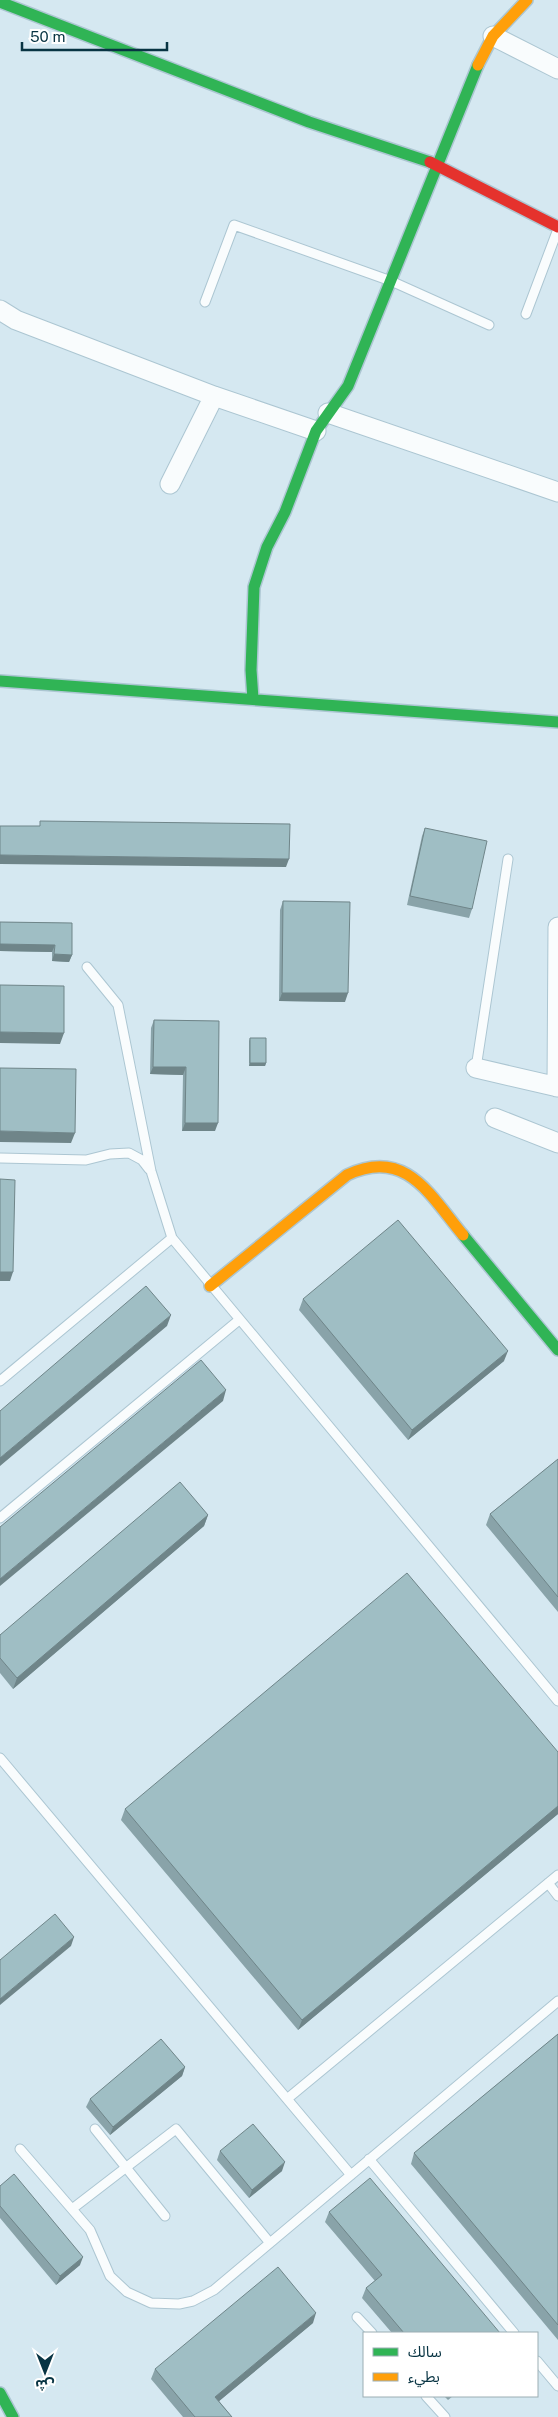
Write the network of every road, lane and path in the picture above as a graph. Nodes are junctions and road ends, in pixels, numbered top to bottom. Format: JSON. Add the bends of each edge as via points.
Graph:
{"nodes":[{"id":1,"x":526,"y":0,"type":"edge"},
{"id":2,"x":0,"y":2,"type":"edge"},
{"id":3,"x":493,"y":36,"type":"junction"},
{"id":4,"x":558,"y":69,"type":"edge"},
{"id":5,"x":438,"y":165,"type":"junction"},
{"id":6,"x":558,"y":228,"type":"edge"},
{"id":7,"x":391,"y":281,"type":"junction"},
{"id":8,"x":205,"y":302,"type":"dead end"},
{"id":9,"x":0,"y":310,"type":"edge"},
{"id":10,"x":526,"y":314,"type":"dead end"},
{"id":11,"x":489,"y":325,"type":"dead end"},
{"id":12,"x":214,"y":396,"type":"junction"},
{"id":13,"x":328,"y":413,"type":"junction"},
{"id":14,"x":316,"y":431,"type":"junction"},
{"id":15,"x":170,"y":484,"type":"dead end"},
{"id":16,"x":558,"y":492,"type":"edge"},
{"id":17,"x":0,"y":681,"type":"edge"},
{"id":18,"x":253,"y":699,"type":"junction"},
{"id":19,"x":558,"y":722,"type":"edge"},
{"id":20,"x":508,"y":859,"type":"dead end"},
{"id":21,"x":558,"y":928,"type":"edge"},
{"id":22,"x":87,"y":967,"type":"dead end"},
{"id":23,"x":476,"y":1068,"type":"joint"},
{"id":24,"x":557,"y":1087,"type":"edge"},
{"id":25,"x":495,"y":1118,"type":"dead end"},
{"id":26,"x":558,"y":1143,"type":"edge"},
{"id":27,"x":0,"y":1158,"type":"edge"},
{"id":28,"x":151,"y":1171,"type":"junction"},
{"id":29,"x":172,"y":1238,"type":"junction"},
{"id":30,"x":210,"y":1286,"type":"junction"},
{"id":31,"x":239,"y":1320,"type":"junction"},
{"id":32,"x":558,"y":1350,"type":"edge"},
{"id":33,"x":0,"y":1381,"type":"edge"},
{"id":34,"x":0,"y":1518,"type":"edge"},
{"id":35,"x":558,"y":1701,"type":"edge"},
{"id":36,"x":0,"y":1758,"type":"edge"},
{"id":37,"x":558,"y":1875,"type":"edge"},
{"id":38,"x":548,"y":1883,"type":"junction"},
{"id":39,"x":558,"y":1896,"type":"edge"},
{"id":40,"x":558,"y":2001,"type":"edge"},
{"id":41,"x":287,"y":2099,"type":"junction"},
{"id":42,"x":94,"y":2129,"type":"dead end"},
{"id":43,"x":20,"y":2149,"type":"dead end"},
{"id":44,"x":370,"y":2159,"type":"junction"},
{"id":45,"x":126,"y":2167,"type":"junction"},
{"id":46,"x":351,"y":2175,"type":"junction"},
{"id":47,"x":72,"y":2209,"type":"junction"},
{"id":48,"x":165,"y":2216,"type":"dead end"},
{"id":49,"x":270,"y":2243,"type":"junction"},
{"id":50,"x":357,"y":2317,"type":"dead end"},
{"id":51,"x":371,"y":2332,"type":"edge"},
{"id":52,"x":513,"y":2332,"type":"edge"},
{"id":53,"x":538,"y":2362,"type":"edge"},
{"id":54,"x":558,"y":2386,"type":"edge"},
{"id":55,"x":0,"y":2394,"type":"edge"},
{"id":56,"x":427,"y":2397,"type":"edge"},
{"id":57,"x":13,"y":2417,"type":"edge"},
{"id":58,"x":445,"y":2417,"type":"edge"}],
"edges":[{"from":1,"to":3,"type":"street"},
{"from":2,"to":5,"type":"street","via":[[309,122]]},
{"from":3,"to":4,"type":"street"},
{"from":3,"to":5,"type":"street"},
{"from":5,"to":6,"type":"street"},
{"from":5,"to":7,"type":"street"},
{"from":6,"to":10,"type":"lane"},
{"from":7,"to":8,"type":"lane","via":[[234,225]]},
{"from":7,"to":11,"type":"lane"},
{"from":7,"to":13,"type":"street","via":[[348,386]]},
{"from":9,"to":12,"type":"street","via":[[16,320]]},
{"from":12,"to":14,"type":"street"},
{"from":12,"to":15,"type":"street"},
{"from":13,"to":14,"type":"street"},
{"from":13,"to":16,"type":"street"},
{"from":14,"to":18,"type":"street","via":[[285,512],[267,547],[254,587]]},
{"from":17,"to":18,"type":"street"},
{"from":18,"to":19,"type":"street"},
{"from":20,"to":23,"type":"lane"},
{"from":21,"to":24,"type":"street"},
{"from":22,"to":28,"type":"lane","via":[[118,1005]]},
{"from":23,"to":24,"type":"street"},
{"from":25,"to":26,"type":"street"},
{"from":27,"to":28,"type":"lane","via":[[86,1160],[129,1153],[142,1160]]},
{"from":28,"to":29,"type":"lane"},
{"from":29,"to":30,"type":"lane"},
{"from":29,"to":33,"type":"lane"},
{"from":30,"to":31,"type":"lane"},
{"from":30,"to":32,"type":"street","via":[[346,1174],[361,1167],[394,1167],[417,1179]]},
{"from":31,"to":34,"type":"lane"},
{"from":31,"to":35,"type":"lane"},
{"from":36,"to":41,"type":"lane"},
{"from":37,"to":38,"type":"lane"},
{"from":38,"to":39,"type":"lane"},
{"from":38,"to":41,"type":"lane"},
{"from":40,"to":44,"type":"lane"},
{"from":41,"to":46,"type":"lane"},
{"from":42,"to":45,"type":"lane"},
{"from":43,"to":47,"type":"lane"},
{"from":44,"to":46,"type":"lane"},
{"from":44,"to":52,"type":"lane"},
{"from":45,"to":47,"type":"lane"},
{"from":45,"to":48,"type":"lane"},
{"from":45,"to":49,"type":"lane","via":[[176,2129]]},
{"from":46,"to":49,"type":"lane"},
{"from":47,"to":49,"type":"lane","via":[[90,2230],[110,2276],[127,2292],[151,2303],[193,2301],[214,2290]]},
{"from":50,"to":51,"type":"lane"},
{"from":53,"to":54,"type":"lane"},
{"from":55,"to":57,"type":"street"},
{"from":56,"to":58,"type":"lane"}]}
